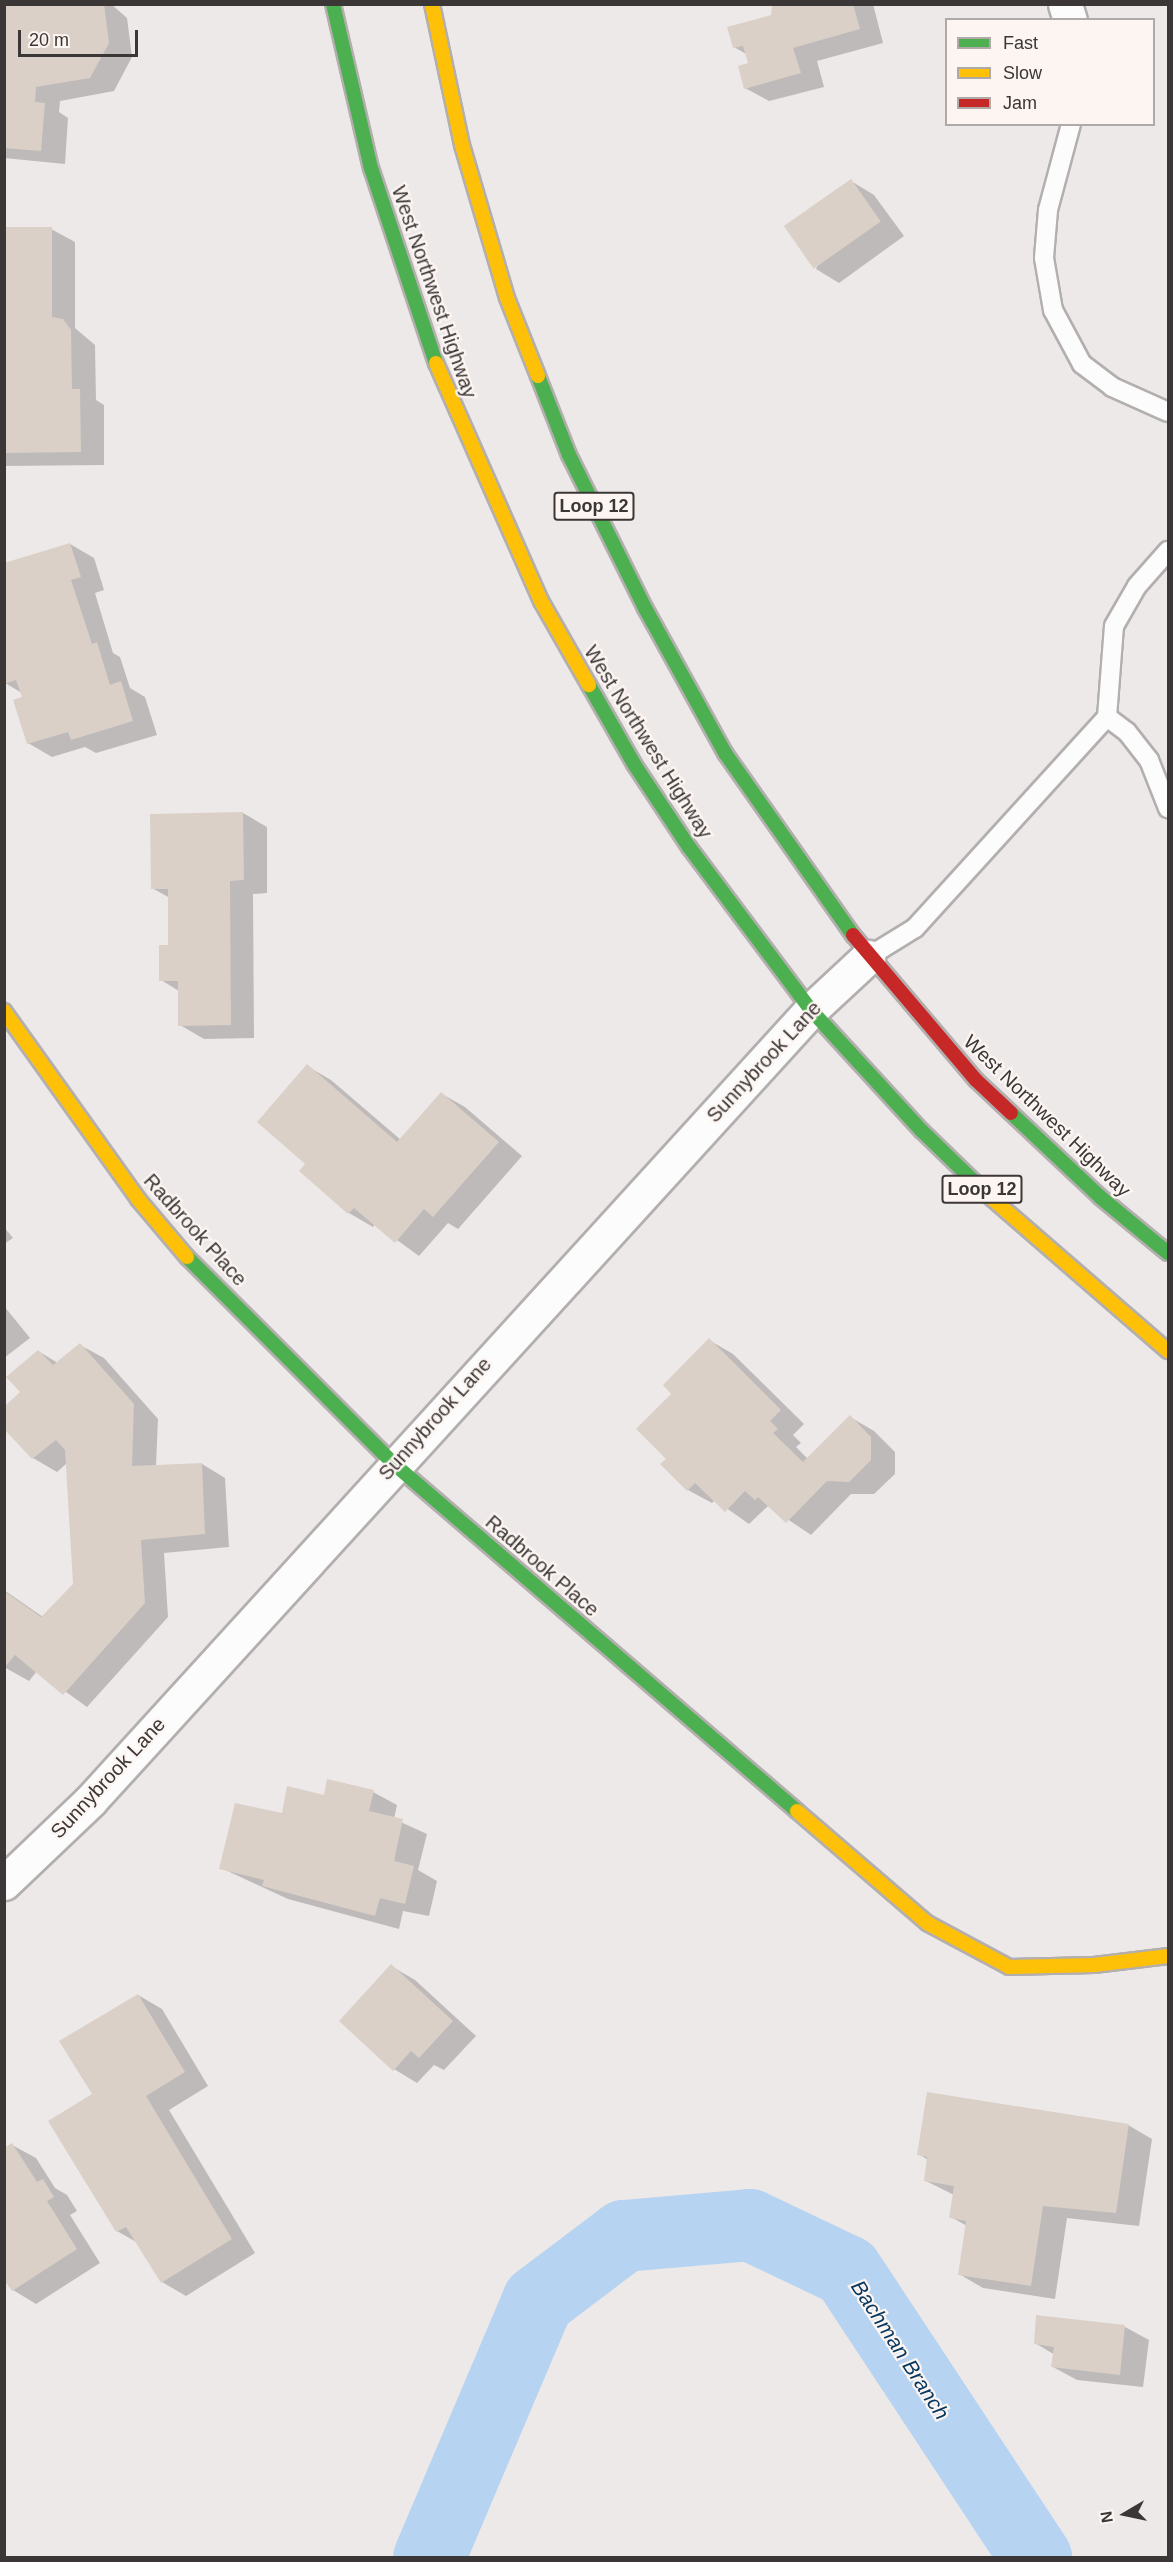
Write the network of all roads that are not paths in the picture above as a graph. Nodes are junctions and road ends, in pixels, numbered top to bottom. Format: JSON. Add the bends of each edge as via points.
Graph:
{"nodes":[{"id":1,"x":333,"y":4,"type":"edge"},
{"id":2,"x":432,"y":4,"type":"edge"},
{"id":3,"x":1070,"y":126,"type":"edge"},
{"id":4,"x":1168,"y":412,"type":"edge"},
{"id":5,"x":1168,"y":551,"type":"edge"},
{"id":6,"x":1107,"y":717,"type":"junction"},
{"id":7,"x":1168,"y":808,"type":"edge"},
{"id":8,"x":868,"y":957,"type":"junction"},
{"id":9,"x":811,"y":1010,"type":"junction"},
{"id":10,"x":4,"y":1011,"type":"edge"},
{"id":11,"x":1168,"y":1253,"type":"edge"},
{"id":12,"x":1168,"y":1351,"type":"edge"},
{"id":13,"x":394,"y":1464,"type":"junction"},
{"id":14,"x":4,"y":1883,"type":"edge"},
{"id":15,"x":1168,"y":1956,"type":"edge"}],
"edges":[{"from":1,"to":9,"type":"main road","name":"West Northwest Highway","number":"Loop 12","via":[[371,168],[414,307],[504,523],[541,601],[634,765],[689,847]]},
{"from":2,"to":8,"type":"main road","name":"West Northwest Highway","number":"Loop 12","via":[[462,145],[504,287],[569,455],[645,608],[724,753]]},
{"from":3,"to":4,"type":"lane","via":[[1048,210],[1044,258],[1053,310],[1082,364],[1112,387]]},
{"from":5,"to":6,"type":"lane","via":[[1137,586],[1114,626]]},
{"from":6,"to":7,"type":"lane","via":[[1127,732],[1149,760]]},
{"from":6,"to":8,"type":"lane","via":[[915,928]]},
{"from":8,"to":9,"type":"street","name":"Sunnybrook Lane"},
{"from":8,"to":11,"type":"main road","name":"West Northwest Highway","number":"Loop 12","via":[[976,1080],[1100,1197]]},
{"from":9,"to":12,"type":"main road","name":"West Northwest Highway","number":"Loop 12","via":[[922,1131],[994,1200]]},
{"from":9,"to":13,"type":"street","name":"Sunnybrook Lane"},
{"from":10,"to":13,"type":"main road","name":"Radbrook Place","via":[[138,1199],[187,1257]]},
{"from":13,"to":14,"type":"street","name":"Sunnybrook Lane","via":[[90,1801]]},
{"from":13,"to":15,"type":"main road","name":"Radbrook Place","via":[[927,1923],[1010,1967],[1094,1965]]}]}
